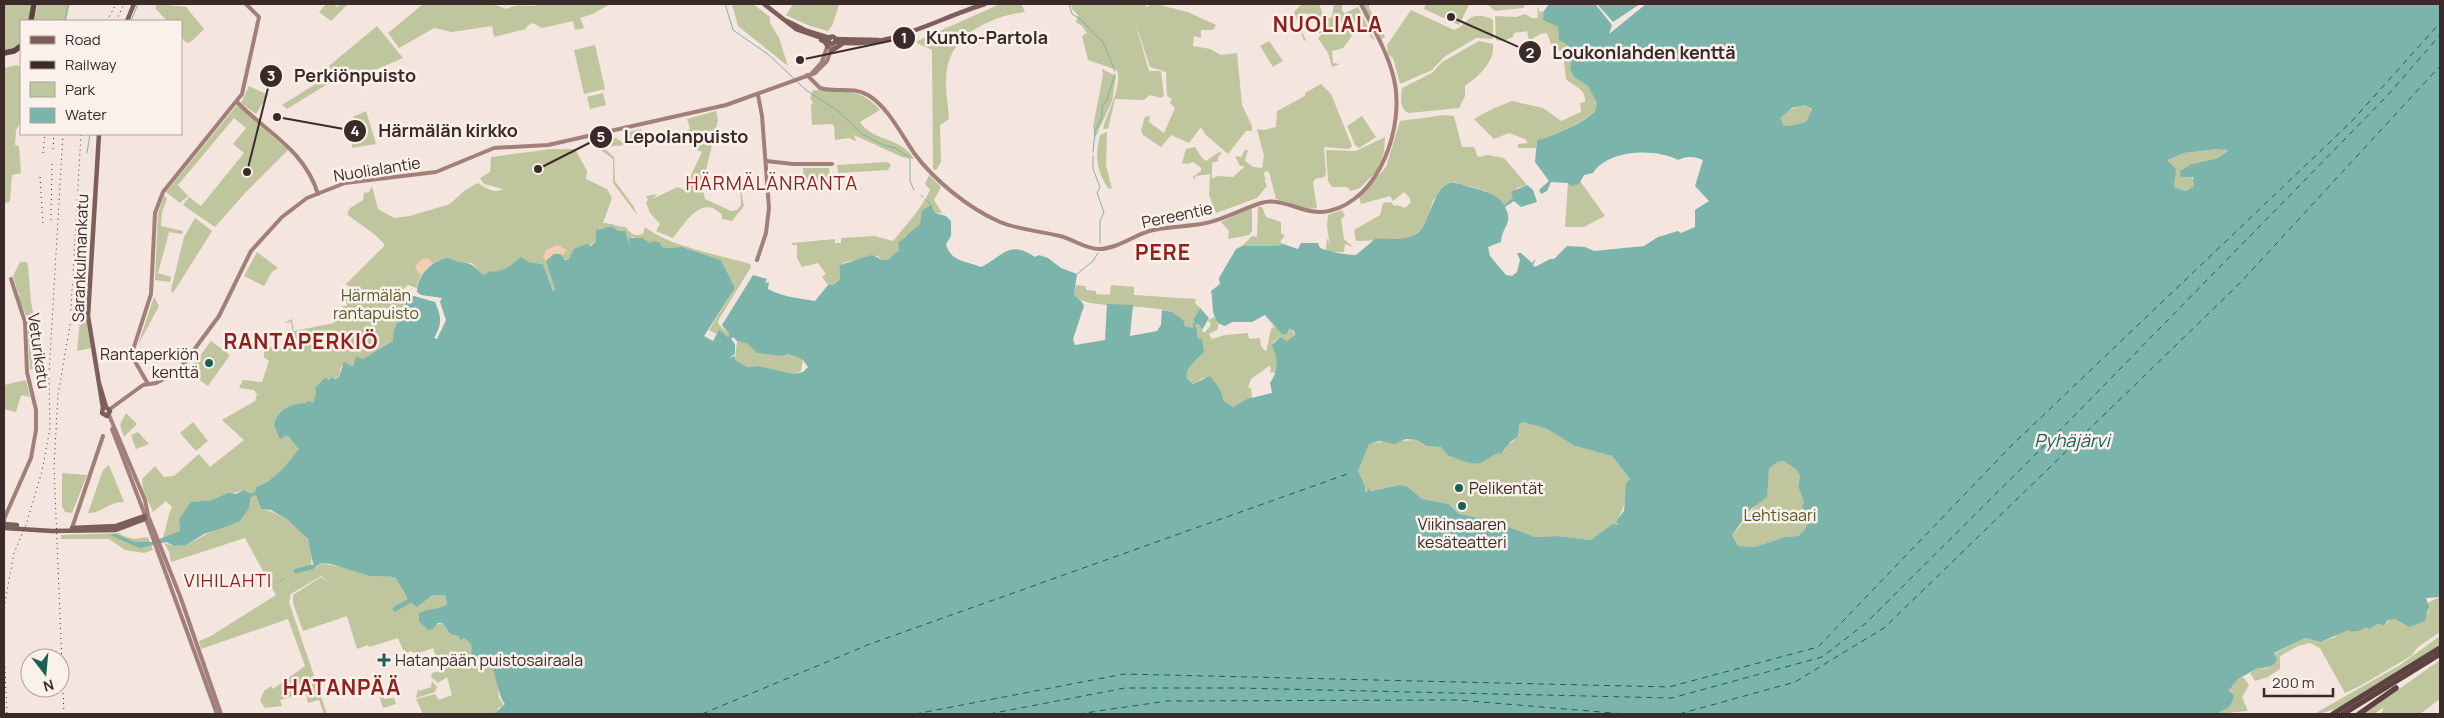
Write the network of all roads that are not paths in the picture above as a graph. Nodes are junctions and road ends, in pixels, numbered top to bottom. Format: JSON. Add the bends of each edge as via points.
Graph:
{"nodes":[{"id":1,"x":34,"y":4,"type":"edge"},
{"id":2,"x":134,"y":4,"type":"edge"},
{"id":3,"x":246,"y":4,"type":"edge"},
{"id":4,"x":764,"y":4,"type":"edge"},
{"id":5,"x":985,"y":4,"type":"edge"},
{"id":6,"x":1361,"y":4,"type":"edge"},
{"id":7,"x":977,"y":5,"type":"edge"},
{"id":8,"x":782,"y":19,"type":"junction"},
{"id":9,"x":31,"y":20,"type":"edge"},
{"id":10,"x":128,"y":20,"type":"edge"},
{"id":11,"x":896,"y":37,"type":"junction"},
{"id":12,"x":831,"y":40,"type":"junction"},
{"id":13,"x":843,"y":44,"type":"junction"},
{"id":14,"x":20,"y":47,"type":"edge"},
{"id":15,"x":4,"y":53,"type":"edge"},
{"id":16,"x":809,"y":74,"type":"junction"},
{"id":17,"x":758,"y":95,"type":"junction"},
{"id":18,"x":237,"y":102,"type":"junction"},
{"id":19,"x":99,"y":135,"type":"edge"},
{"id":20,"x":766,"y":161,"type":"junction"},
{"id":21,"x":832,"y":164,"type":"dead end"},
{"id":22,"x":318,"y":194,"type":"junction"},
{"id":23,"x":757,"y":260,"type":"dead end"},
{"id":24,"x":11,"y":279,"type":"dead end"},
{"id":25,"x":148,"y":384,"type":"junction"},
{"id":26,"x":108,"y":411,"type":"junction"},
{"id":27,"x":103,"y":436,"type":"dead end"},
{"id":28,"x":146,"y":517,"type":"junction"},
{"id":29,"x":5,"y":526,"type":"edge"},
{"id":30,"x":71,"y":530,"type":"junction"},
{"id":31,"x":158,"y":545,"type":"junction"},
{"id":32,"x":2440,"y":648,"type":"edge"},
{"id":33,"x":2440,"y":654,"type":"edge"},
{"id":34,"x":2420,"y":668,"type":"junction"},
{"id":35,"x":2342,"y":712,"type":"edge"},
{"id":36,"x":217,"y":714,"type":"edge"},
{"id":37,"x":221,"y":714,"type":"edge"},
{"id":38,"x":2327,"y":714,"type":"edge"},
{"id":39,"x":2333,"y":714,"type":"edge"},
{"id":40,"x":2359,"y":714,"type":"edge"}],
"edges":[{"from":1,"to":9,"type":"highway"},
{"from":2,"to":10,"type":"main road"},
{"from":3,"to":18,"type":"street","via":[[258,17],[245,84]]},
{"from":4,"to":8,"type":"main road"},
{"from":5,"to":7,"type":"main road"},
{"from":6,"to":16,"type":"street","name":"Pereentie","via":[[1391,69],[1396,88],[1396,112],[1382,167],[1349,202],[1319,213],[1265,202],[1210,222],[1152,231],[1102,249],[997,221],[952,192],[929,172],[888,115],[869,96],[854,89],[824,89],[816,85]]},
{"from":7,"to":11,"type":"main road"},
{"from":8,"to":12,"type":"main road"},
{"from":8,"to":12,"type":"main road","via":[[796,29]]},
{"from":11,"to":12,"type":"main road"},
{"from":11,"to":13,"type":"main road","via":[[873,44]]},
{"from":12,"to":13,"type":"main road"},
{"from":12,"to":13,"type":"main road"},
{"from":12,"to":16,"type":"street","name":"Nuolialantie","via":[[826,63]]},
{"from":14,"to":15,"type":"highway"},
{"from":16,"to":17,"type":"street","name":"Nuolialantie"},
{"from":17,"to":20,"type":"street"},
{"from":17,"to":22,"type":"street","name":"Nuolialantie","via":[[548,145],[494,148],[436,172],[344,184]]},
{"from":18,"to":22,"type":"street","via":[[302,160]]},
{"from":18,"to":25,"type":"street","via":[[163,192],[157,204],[151,294],[132,353]]},
{"from":19,"to":26,"type":"main road","name":"Sarankulmankatu","via":[[88,316],[99,383]]},
{"from":20,"to":21,"type":"street"},
{"from":20,"to":23,"type":"street","via":[[768,216]]},
{"from":22,"to":25,"type":"street","name":"Nuolialantie","via":[[285,214],[251,252],[219,316],[185,363],[172,375]]},
{"from":24,"to":29,"type":"street","name":"Veturikatu","via":[[25,322],[27,372],[36,410],[36,430],[30,458]]},
{"from":25,"to":26,"type":"street","name":"Nuolialantie"},
{"from":26,"to":28,"type":"street","name":"Sarankulmankatu"},
{"from":26,"to":28,"type":"street","via":[[145,500]]},
{"from":27,"to":30,"type":"street"},
{"from":28,"to":30,"type":"main road","via":[[116,530]]},
{"from":28,"to":31,"type":"street"},
{"from":29,"to":30,"type":"main road"},
{"from":31,"to":36,"type":"street"},
{"from":31,"to":37,"type":"street"},
{"from":32,"to":35,"type":"highway"},
{"from":33,"to":34,"type":"highway"},
{"from":34,"to":35,"type":"highway"},
{"from":34,"to":40,"type":"highway"},
{"from":35,"to":38,"type":"highway"},
{"from":35,"to":39,"type":"highway"}]}
